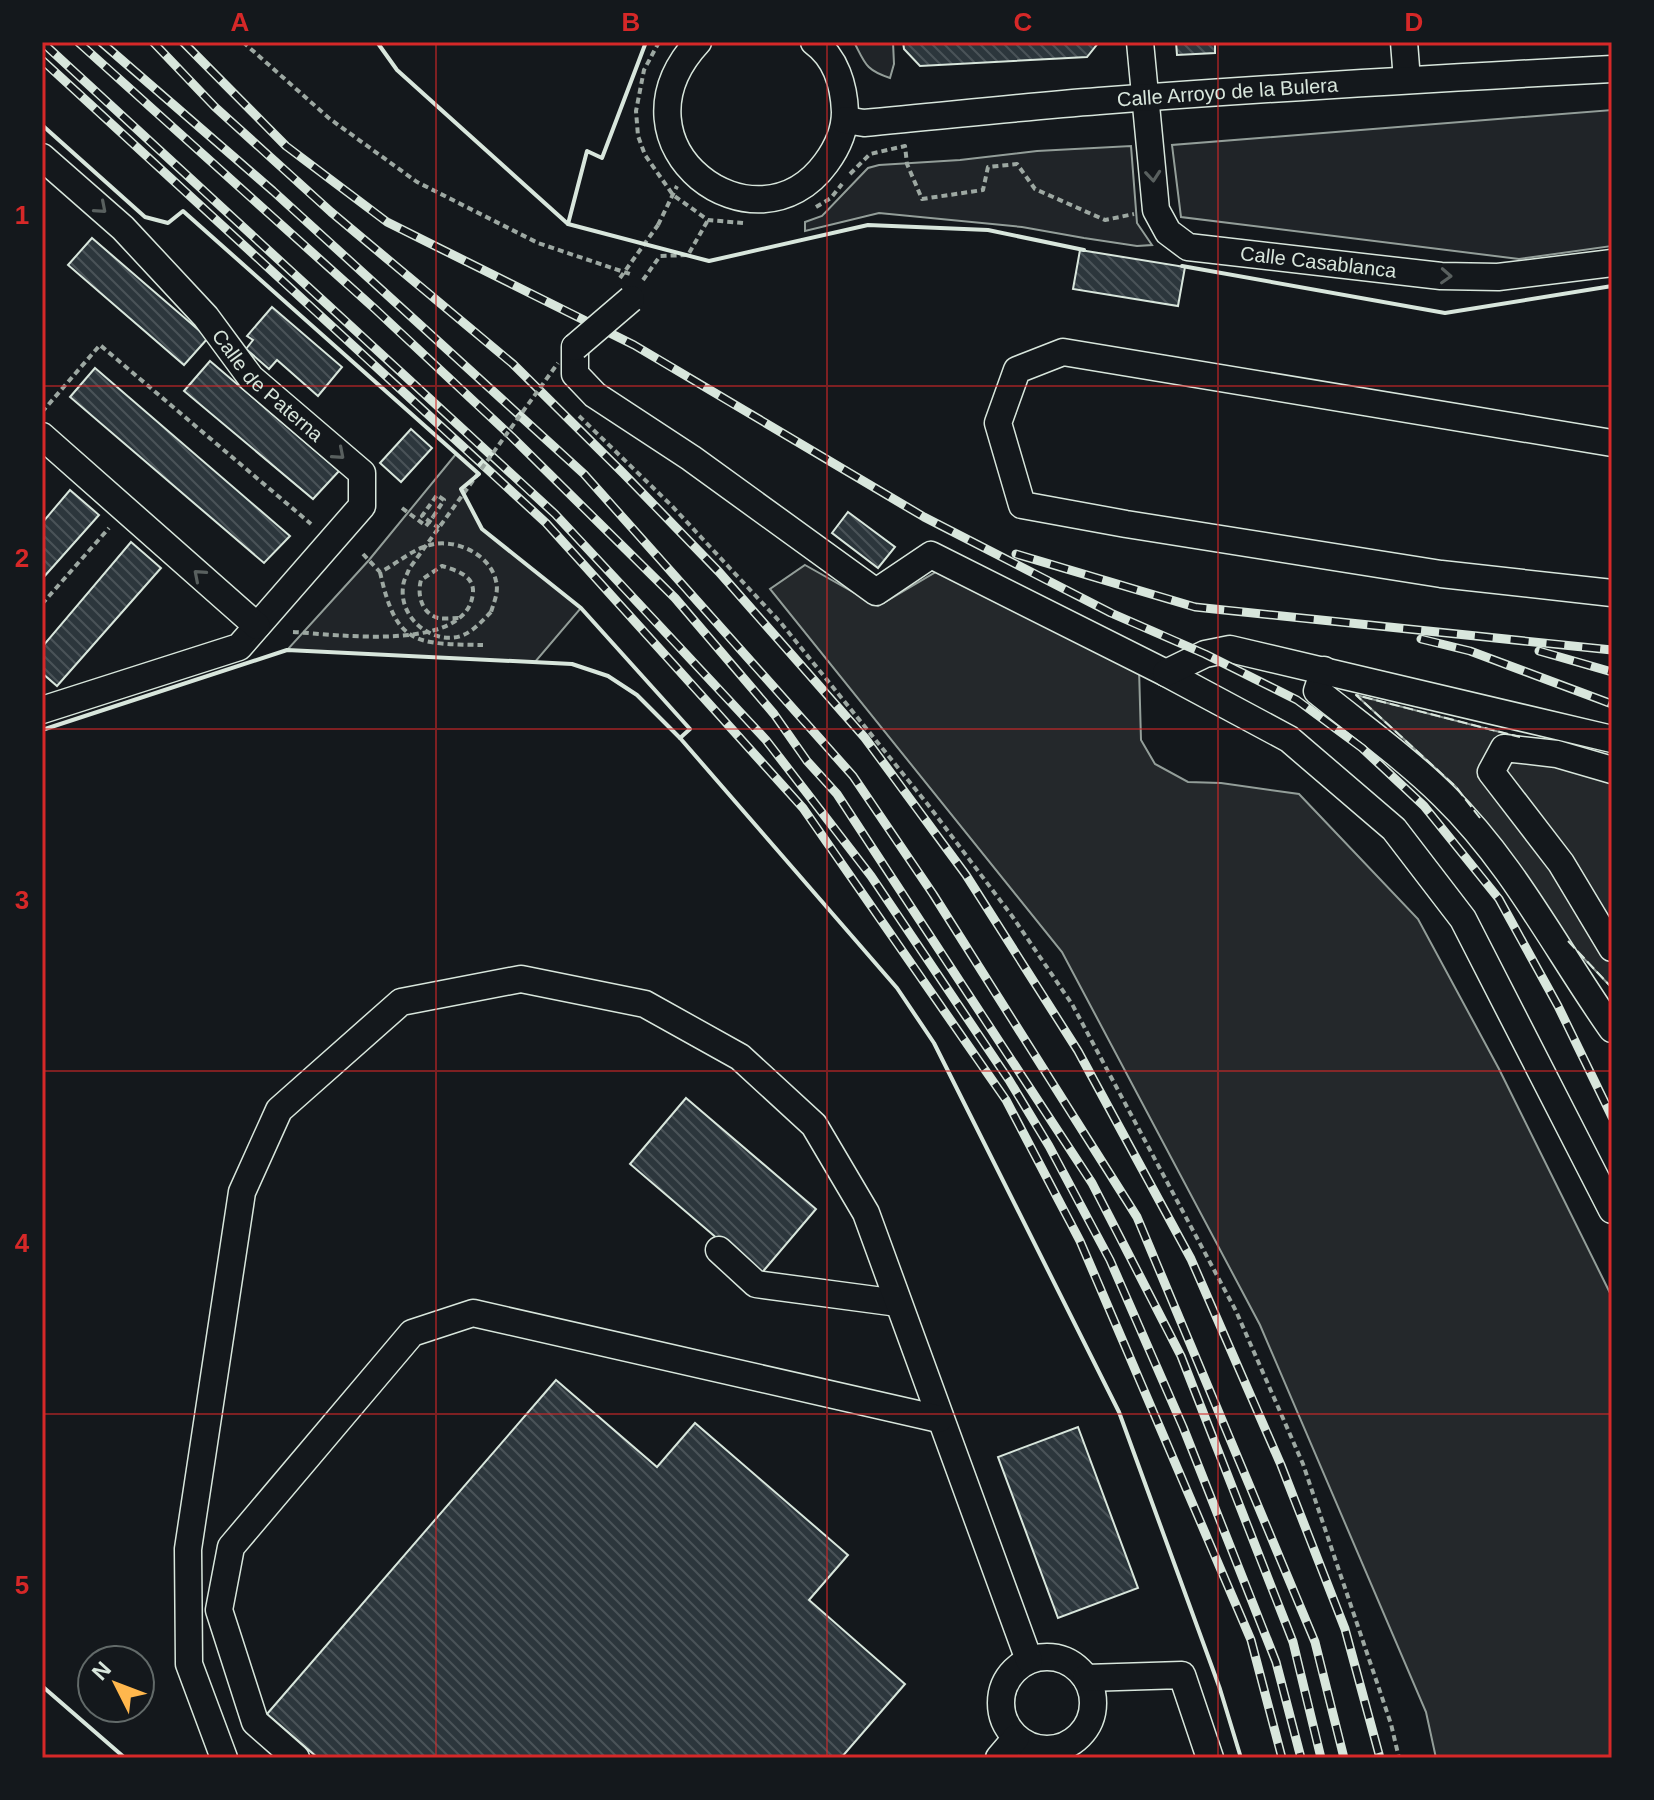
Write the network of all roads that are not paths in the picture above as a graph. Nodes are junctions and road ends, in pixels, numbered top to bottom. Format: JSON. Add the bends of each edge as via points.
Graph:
{"nodes":[{"id":1,"x":698,"y":42,"type":"edge"},
{"id":2,"x":814,"y":42,"type":"edge"},
{"id":3,"x":1140,"y":42,"type":"edge"},
{"id":4,"x":1404,"y":42,"type":"edge"},
{"id":5,"x":1612,"y":69,"type":"edge"},
{"id":6,"x":1407,"y":80,"type":"junction"},
{"id":7,"x":1146,"y":98,"type":"junction"},
{"id":8,"x":845,"y":120,"type":"junction"},
{"id":9,"x":42,"y":157,"type":"edge"},
{"id":10,"x":1612,"y":263,"type":"edge"},
{"id":11,"x":629,"y":289,"type":"road end"},
{"id":12,"x":42,"y":436,"type":"edge"},
{"id":13,"x":1612,"y":443,"type":"edge"},
{"id":14,"x":1612,"y":593,"type":"edge"},
{"id":15,"x":257,"y":626,"type":"junction"},
{"id":16,"x":1324,"y":670,"type":"junction"},
{"id":17,"x":1166,"y":673,"type":"junction"},
{"id":18,"x":42,"y":710,"type":"edge"},
{"id":19,"x":1612,"y":739,"type":"edge"},
{"id":20,"x":1612,"y":770,"type":"edge"},
{"id":21,"x":1612,"y":948,"type":"edge"},
{"id":22,"x":1612,"y":1029,"type":"edge"},
{"id":23,"x":1612,"y":1210,"type":"edge"},
{"id":24,"x":719,"y":1250,"type":"dead end"},
{"id":25,"x":898,"y":1303,"type":"junction"},
{"id":26,"x":939,"y":1419,"type":"junction"},
{"id":27,"x":1029,"y":1660,"type":"junction"},
{"id":28,"x":1086,"y":1678,"type":"junction"},
{"id":29,"x":1008,"y":1748,"type":"edge"},
{"id":30,"x":224,"y":1758,"type":"edge"},
{"id":31,"x":296,"y":1758,"type":"edge"},
{"id":32,"x":1210,"y":1758,"type":"edge"}],
"edges":[{"from":1,"to":8,"type":"street","via":[[682,59],[670,85],[666,113],[685,165],[707,185],[735,197],[765,199],[794,191],[818,174],[836,149]]},
{"from":2,"to":8,"type":"street","via":[[835,68],[844,93]]},
{"from":3,"to":7,"type":"street"},
{"from":4,"to":6,"type":"street"},
{"from":5,"to":6,"type":"street","name":"Calle Arroyo de la Bulera"},
{"from":6,"to":7,"type":"street","name":"Calle Arroyo de la Bulera"},
{"from":7,"to":8,"type":"street","name":"Calle Arroyo de la Bulera","via":[[864,123]]},
{"from":7,"to":10,"type":"street","name":"Calle Casablanca","one_way":true,"via":[[1156,210],[1168,232],[1188,247],[1441,276],[1498,277]]},
{"from":9,"to":15,"type":"street","name":"Calle de Paterna","one_way":true,"via":[[144,250],[206,317],[251,378],[362,473],[362,506]]},
{"from":11,"to":17,"type":"street","bridge":true,"via":[[571,349],[575,374],[595,395],[876,592],[931,555]]},
{"from":15,"to":12,"type":"street","one_way":true},
{"from":13,"to":14,"type":"street","via":[[1063,352],[1017,370],[998,423],[1022,505],[1441,574]]},
{"from":15,"to":18,"type":"street","name":"Calle de Paterna","via":[[239,647]]},
{"from":16,"to":17,"type":"street","via":[[1230,649],[1205,654]]},
{"from":16,"to":19,"type":"street"},
{"from":16,"to":22,"type":"street","via":[[1317,691],[1445,796],[1513,878]]},
{"from":17,"to":23,"type":"street","via":[[1289,739],[1394,829],[1463,919]]},
{"from":20,"to":21,"type":"street","via":[[1557,754],[1504,748],[1491,772],[1561,863]]},
{"from":24,"to":25,"type":"street","via":[[756,1284]]},
{"from":25,"to":26,"type":"street"},
{"from":25,"to":30,"type":"street","via":[[866,1213],[814,1125],[740,1057],[645,1004],[521,979],[401,1002],[279,1110],[242,1192],[188,1549],[189,1664]]},
{"from":26,"to":27,"type":"street"},
{"from":26,"to":31,"type":"street","via":[[473,1313],[412,1333],[231,1547],[219,1610],[255,1722]]},
{"from":27,"to":28,"type":"street","via":[[1061,1659]]},
{"from":27,"to":29,"type":"street","via":[[1007,1680],[1001,1695]]},
{"from":28,"to":29,"type":"street","via":[[1093,1693],[1092,1712],[1075,1739],[1061,1747]]},
{"from":28,"to":32,"type":"street","via":[[1182,1675]]}]}
